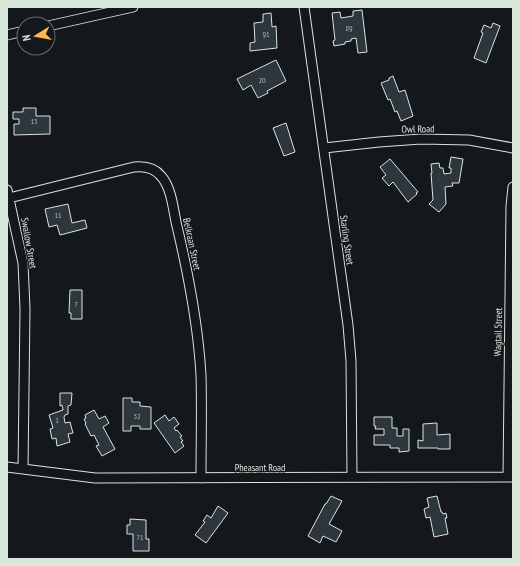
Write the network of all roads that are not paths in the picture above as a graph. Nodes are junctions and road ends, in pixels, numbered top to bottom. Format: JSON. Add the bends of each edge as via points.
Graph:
{"nodes":[{"id":1,"x":133,"y":7,"type":"edge"},
{"id":2,"x":304,"y":7,"type":"edge"},
{"id":3,"x":56,"y":24,"type":"edge"},
{"id":4,"x":324,"y":148,"type":"junction"},
{"id":5,"x":513,"y":148,"type":"edge"},
{"id":6,"x":513,"y":187,"type":"edge"},
{"id":7,"x":8,"y":194,"type":"edge"},
{"id":8,"x":7,"y":467,"type":"edge"},
{"id":9,"x":22,"y":468,"type":"junction"},
{"id":10,"x":352,"y":477,"type":"junction"},
{"id":11,"x":510,"y":477,"type":"edge"},
{"id":12,"x":201,"y":478,"type":"junction"}],
"edges":[{"from":1,"to":3,"type":"street"},
{"from":2,"to":4,"type":"street","name":"Starling Street"},
{"from":4,"to":5,"type":"street","name":"Owl Road","via":[[421,139],[470,140]]},
{"from":4,"to":10,"type":"street","name":"Starling Street","via":[[351,360]]},
{"from":6,"to":11,"type":"street","name":"Wagtail Street","via":[[510,206]]},
{"from":7,"to":9,"type":"street","name":"Swallow Street","via":[[24,270]]},
{"from":7,"to":12,"type":"street","name":"Belkraan Street","via":[[141,166],[155,170],[161,176],[169,190],[186,262],[196,332],[201,375]]},
{"from":8,"to":9,"type":"street","name":"Pheasant Road"},
{"from":9,"to":12,"type":"street","name":"Pheasant Road","via":[[95,478]]},
{"from":10,"to":11,"type":"street","name":"Pheasant Road"},
{"from":10,"to":12,"type":"street","name":"Pheasant Road"}]}
